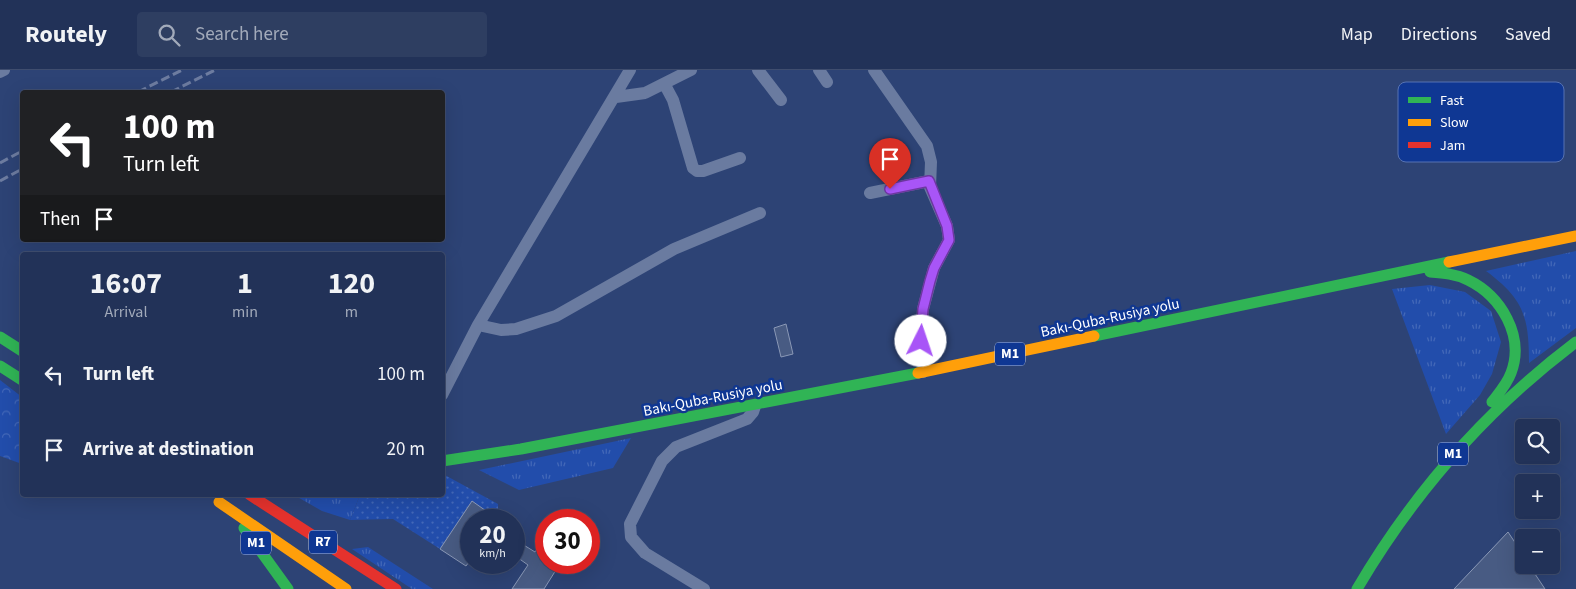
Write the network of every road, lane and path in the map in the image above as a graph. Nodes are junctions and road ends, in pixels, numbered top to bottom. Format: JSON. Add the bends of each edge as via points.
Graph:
{"nodes":[{"id":1,"x":4,"y":70,"type":"edge"},
{"id":2,"x":630,"y":70,"type":"edge"},
{"id":3,"x":691,"y":70,"type":"edge"},
{"id":4,"x":758,"y":70,"type":"edge"},
{"id":5,"x":818,"y":70,"type":"edge"},
{"id":6,"x":874,"y":70,"type":"edge"},
{"id":7,"x":0,"y":72,"type":"edge"},
{"id":8,"x":827,"y":82,"type":"dead end"},
{"id":9,"x":665,"y":85,"type":"junction"},
{"id":10,"x":616,"y":97,"type":"junction"},
{"id":11,"x":781,"y":100,"type":"dead end"},
{"id":12,"x":740,"y":158,"type":"dead end"},
{"id":13,"x":929,"y":181,"type":"junction"},
{"id":14,"x":870,"y":193,"type":"dead end"},
{"id":15,"x":760,"y":213,"type":"dead end"},
{"id":16,"x":1576,"y":236,"type":"edge"},
{"id":17,"x":1397,"y":274,"type":"junction"},
{"id":18,"x":478,"y":325,"type":"junction"},
{"id":19,"x":0,"y":337,"type":"edge"},
{"id":20,"x":1576,"y":342,"type":"edge"},
{"id":21,"x":20,"y":350,"type":"edge"},
{"id":22,"x":0,"y":366,"type":"edge"},
{"id":23,"x":923,"y":372,"type":"junction"},
{"id":24,"x":20,"y":379,"type":"edge"},
{"id":25,"x":445,"y":389,"type":"edge"},
{"id":26,"x":755,"y":406,"type":"junction"},
{"id":27,"x":1452,"y":455,"type":"junction"},
{"id":28,"x":445,"y":461,"type":"edge"},
{"id":29,"x":211,"y":497,"type":"edge"},
{"id":30,"x":253,"y":497,"type":"edge"},
{"id":31,"x":219,"y":502,"type":"junction"},
{"id":32,"x":288,"y":589,"type":"edge"},
{"id":33,"x":346,"y":589,"type":"edge"},
{"id":34,"x":396,"y":589,"type":"edge"},
{"id":35,"x":704,"y":589,"type":"edge"},
{"id":36,"x":1357,"y":589,"type":"edge"}],
"edges":[{"from":1,"to":7,"type":"street"},
{"from":2,"to":10,"type":"street"},
{"from":3,"to":9,"type":"street"},
{"from":4,"to":11,"type":"street"},
{"from":5,"to":8,"type":"street"},
{"from":6,"to":13,"type":"street","via":[[927,146],[931,162]]},
{"from":9,"to":10,"type":"street","via":[[634,96]]},
{"from":9,"to":12,"type":"street","via":[[674,100],[693,168],[703,171]]},
{"from":10,"to":18,"type":"street"},
{"from":13,"to":14,"type":"street"},
{"from":13,"to":23,"type":"street","via":[[947,226],[949,240],[934,268],[923,309]]},
{"from":15,"to":18,"type":"street","via":[[674,250],[556,316],[516,329],[501,330]]},
{"from":16,"to":17,"type":"highway","name":"Bakı-Quba-Rusiya yolu","number":"M1"},
{"from":17,"to":23,"type":"highway","name":"Bakı-Quba-Rusiya yolu","number":"M1"},
{"from":17,"to":27,"type":"highway","via":[[1434,272],[1473,281],[1495,299],[1508,319],[1514,353],[1512,370],[1502,389]]},
{"from":18,"to":25,"type":"street"},
{"from":19,"to":21,"type":"highway"},
{"from":20,"to":27,"type":"highway","number":"M1","via":[[1517,389]]},
{"from":22,"to":24,"type":"highway"},
{"from":23,"to":26,"type":"highway","name":"Bakı-Quba-Rusiya yolu","number":"M1"},
{"from":26,"to":28,"type":"highway","name":"Bakı-Quba-Rusiya yolu","number":"M1"},
{"from":26,"to":35,"type":"street","via":[[747,419],[676,448],[662,461],[630,524],[632,536],[645,553]]},
{"from":27,"to":36,"type":"highway","number":"M1","via":[[1384,544]]},
{"from":29,"to":31,"type":"highway","number":"M1"},
{"from":30,"to":34,"type":"highway","number":"R7"},
{"from":31,"to":32,"type":"highway","number":"M1","via":[[267,557]]},
{"from":31,"to":33,"type":"highway","number":"R7"}]}
